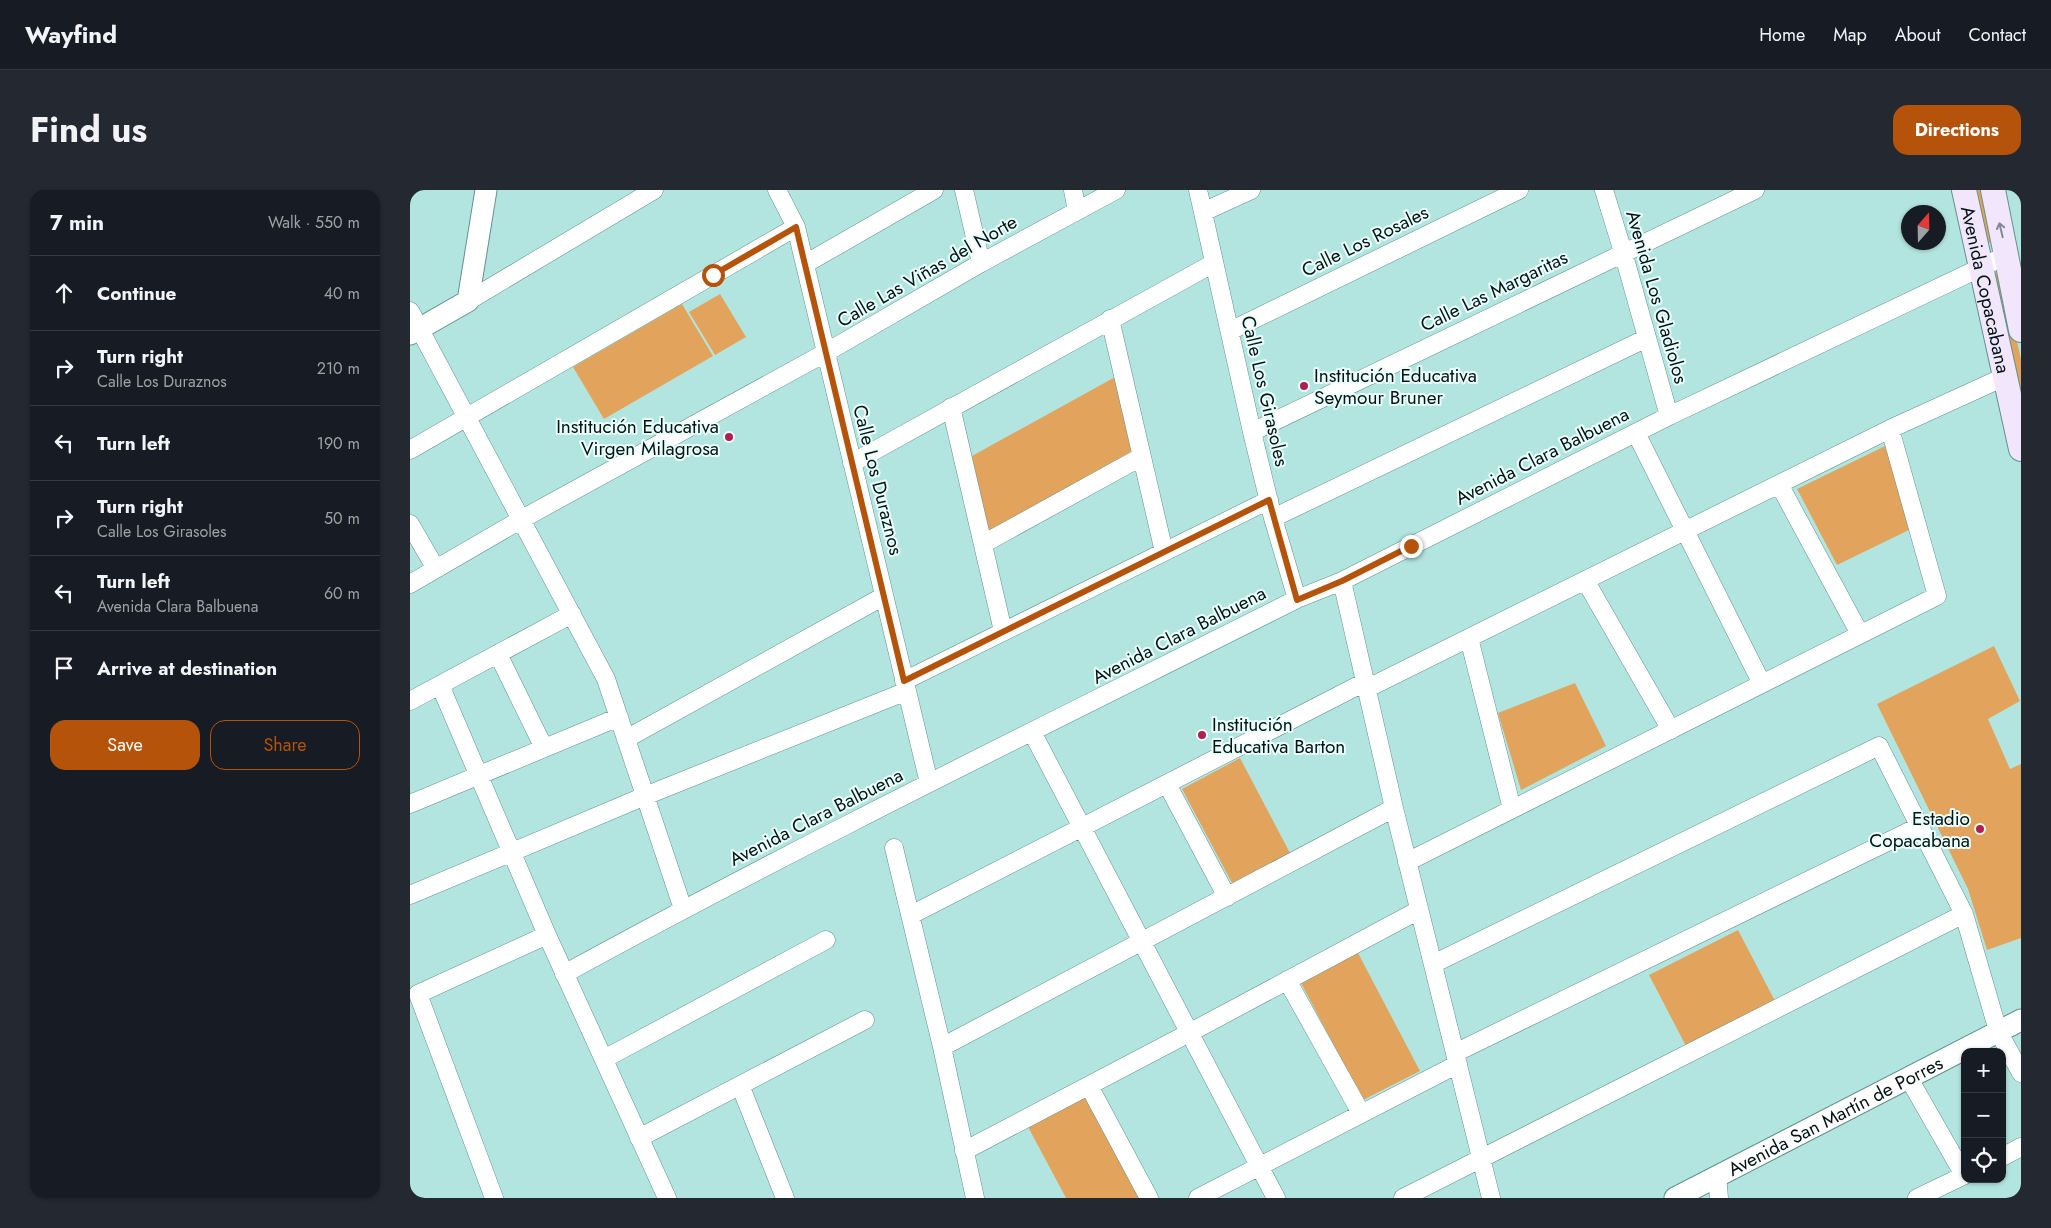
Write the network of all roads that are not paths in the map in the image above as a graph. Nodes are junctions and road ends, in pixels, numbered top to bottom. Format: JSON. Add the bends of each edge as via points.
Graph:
{"nodes":[{"id":1,"x":486,"y":190,"type":"edge"},
{"id":2,"x":654,"y":190,"type":"edge"},
{"id":3,"x":777,"y":190,"type":"edge"},
{"id":4,"x":934,"y":190,"type":"edge"},
{"id":5,"x":964,"y":190,"type":"edge"},
{"id":6,"x":1073,"y":190,"type":"edge"},
{"id":7,"x":1116,"y":190,"type":"edge"},
{"id":8,"x":1198,"y":190,"type":"edge"},
{"id":9,"x":1251,"y":190,"type":"edge"},
{"id":10,"x":1519,"y":190,"type":"edge"},
{"id":11,"x":1604,"y":190,"type":"edge"},
{"id":12,"x":1755,"y":190,"type":"edge"},
{"id":13,"x":1964,"y":190,"type":"edge"},
{"id":14,"x":1992,"y":190,"type":"edge"},
{"id":15,"x":1077,"y":211,"type":"junction"},
{"id":16,"x":1203,"y":212,"type":"junction"},
{"id":17,"x":796,"y":227,"type":"junction"},
{"id":18,"x":1623,"y":252,"type":"junction"},
{"id":19,"x":2007,"y":255,"type":"junction"},
{"id":20,"x":980,"y":263,"type":"junction"},
{"id":21,"x":1214,"y":263,"type":"junction"},
{"id":22,"x":805,"y":264,"type":"junction"},
{"id":23,"x":1981,"y":268,"type":"junction"},
{"id":24,"x":468,"y":301,"type":"junction"},
{"id":25,"x":1110,"y":319,"type":"junction"},
{"id":26,"x":2020,"y":324,"type":"edge"},
{"id":27,"x":413,"y":325,"type":"edge"},
{"id":28,"x":1230,"y":331,"type":"junction"},
{"id":29,"x":1647,"y":338,"type":"junction"},
{"id":30,"x":825,"y":353,"type":"junction"},
{"id":31,"x":2004,"y":377,"type":"junction"},
{"id":32,"x":951,"y":407,"type":"junction"},
{"id":33,"x":1669,"y":416,"type":"junction"},
{"id":34,"x":466,"y":417,"type":"junction"},
{"id":35,"x":1890,"y":429,"type":"junction"},
{"id":36,"x":1252,"y":432,"type":"junction"},
{"id":37,"x":1636,"y":433,"type":"junction"},
{"id":38,"x":2021,"y":449,"type":"edge"},
{"id":39,"x":410,"y":450,"type":"edge"},
{"id":40,"x":1141,"y":457,"type":"junction"},
{"id":41,"x":852,"y":463,"type":"junction"},
{"id":42,"x":1778,"y":484,"type":"junction"},
{"id":43,"x":1269,"y":500,"type":"junction"},
{"id":44,"x":1273,"y":518,"type":"junction"},
{"id":45,"x":522,"y":519,"type":"junction"},
{"id":46,"x":410,"y":524,"type":"edge"},
{"id":47,"x":1685,"y":530,"type":"junction"},
{"id":48,"x":983,"y":544,"type":"junction"},
{"id":49,"x":1164,"y":552,"type":"junction"},
{"id":50,"x":436,"y":569,"type":"junction"},
{"id":51,"x":1585,"y":580,"type":"junction"},
{"id":52,"x":1342,"y":581,"type":"junction"},
{"id":53,"x":410,"y":584,"type":"edge"},
{"id":54,"x":884,"y":596,"type":"junction"},
{"id":55,"x":1297,"y":600,"type":"junction"},
{"id":56,"x":572,"y":614,"type":"junction"},
{"id":57,"x":1004,"y":631,"type":"junction"},
{"id":58,"x":1860,"y":634,"type":"junction"},
{"id":59,"x":1469,"y":638,"type":"junction"},
{"id":60,"x":498,"y":654,"type":"junction"},
{"id":61,"x":1762,"y":684,"type":"junction"},
{"id":62,"x":440,"y":685,"type":"junction"},
{"id":63,"x":1366,"y":685,"type":"junction"},
{"id":64,"x":906,"y":686,"type":"junction"},
{"id":65,"x":410,"y":701,"type":"edge"},
{"id":66,"x":619,"y":717,"type":"junction"},
{"id":67,"x":1671,"y":730,"type":"junction"},
{"id":68,"x":1032,"y":732,"type":"junction"},
{"id":69,"x":626,"y":739,"type":"junction"},
{"id":70,"x":544,"y":748,"type":"junction"},
{"id":71,"x":478,"y":776,"type":"junction"},
{"id":72,"x":929,"y":783,"type":"junction"},
{"id":73,"x":1167,"y":784,"type":"junction"},
{"id":74,"x":645,"y":796,"type":"junction"},
{"id":75,"x":410,"y":804,"type":"edge"},
{"id":76,"x":1394,"y":808,"type":"junction"},
{"id":77,"x":1512,"y":809,"type":"junction"},
{"id":78,"x":1920,"y":826,"type":"junction"},
{"id":79,"x":1082,"y":828,"type":"junction"},
{"id":80,"x":894,"y":848,"type":"dead end"},
{"id":81,"x":510,"y":852,"type":"junction"},
{"id":82,"x":1407,"y":862,"type":"junction"},
{"id":83,"x":410,"y":895,"type":"edge"},
{"id":84,"x":1227,"y":897,"type":"junction"},
{"id":85,"x":683,"y":909,"type":"junction"},
{"id":86,"x":1419,"y":910,"type":"junction"},
{"id":87,"x":1964,"y":914,"type":"junction"},
{"id":88,"x":911,"y":915,"type":"junction"},
{"id":89,"x":547,"y":936,"type":"junction"},
{"id":90,"x":826,"y":940,"type":"dead end"},
{"id":91,"x":1141,"y":943,"type":"junction"},
{"id":92,"x":1432,"y":964,"type":"junction"},
{"id":93,"x":564,"y":974,"type":"junction"},
{"id":94,"x":1287,"y":980,"type":"junction"},
{"id":95,"x":865,"y":1020,"type":"dead end"},
{"id":96,"x":2021,"y":1020,"type":"edge"},
{"id":97,"x":1998,"y":1031,"type":"junction"},
{"id":98,"x":1189,"y":1033,"type":"junction"},
{"id":99,"x":942,"y":1047,"type":"junction"},
{"id":100,"x":1456,"y":1058,"type":"junction"},
{"id":101,"x":604,"y":1059,"type":"junction"},
{"id":102,"x":2021,"y":1073,"type":"edge"},
{"id":103,"x":1908,"y":1077,"type":"junction"},
{"id":104,"x":740,"y":1084,"type":"junction"},
{"id":105,"x":1089,"y":1086,"type":"junction"},
{"id":106,"x":1360,"y":1113,"type":"junction"},
{"id":107,"x":640,"y":1138,"type":"junction"},
{"id":108,"x":2021,"y":1148,"type":"edge"},
{"id":109,"x":964,"y":1151,"type":"junction"},
{"id":110,"x":2006,"y":1154,"type":"edge"},
{"id":111,"x":1481,"y":1158,"type":"junction"},
{"id":112,"x":1259,"y":1166,"type":"junction"},
{"id":113,"x":1961,"y":1170,"type":"edge"},
{"id":114,"x":1717,"y":1176,"type":"junction"},
{"id":115,"x":1961,"y":1176,"type":"edge"},
{"id":116,"x":494,"y":1198,"type":"edge"},
{"id":117,"x":667,"y":1198,"type":"edge"},
{"id":118,"x":785,"y":1198,"type":"edge"},
{"id":119,"x":975,"y":1198,"type":"edge"},
{"id":120,"x":1149,"y":1198,"type":"edge"},
{"id":121,"x":1198,"y":1198,"type":"edge"},
{"id":122,"x":1276,"y":1198,"type":"edge"},
{"id":123,"x":1403,"y":1198,"type":"edge"},
{"id":124,"x":1491,"y":1198,"type":"edge"},
{"id":125,"x":1675,"y":1198,"type":"edge"},
{"id":126,"x":1719,"y":1198,"type":"edge"},
{"id":127,"x":1917,"y":1198,"type":"edge"}],
"edges":[{"from":1,"to":24,"type":"street"},
{"from":2,"to":24,"type":"street"},
{"from":3,"to":17,"type":"street","name":"Calle Los Duraznos"},
{"from":4,"to":22,"type":"street"},
{"from":5,"to":20,"type":"street"},
{"from":6,"to":15,"type":"street"},
{"from":7,"to":15,"type":"street","name":"Calle Las Viñas del Norte"},
{"from":8,"to":16,"type":"street","name":"Calle Los Girasoles"},
{"from":9,"to":16,"type":"street"},
{"from":10,"to":28,"type":"street","name":"Calle Los Rosales"},
{"from":11,"to":18,"type":"street","name":"Avenida Los Gladiolos"},
{"from":12,"to":18,"type":"street","name":"Calle Las Margaritas"},
{"from":13,"to":23,"type":"main road","name":"Avenida Copacabana"},
{"from":19,"to":14,"type":"main road","name":"Avenida Copacabana","one_way":true},
{"from":15,"to":20,"type":"street","name":"Calle Las Viñas del Norte"},
{"from":16,"to":21,"type":"street","name":"Calle Los Girasoles"},
{"from":17,"to":22,"type":"street","name":"Calle Los Duraznos"},
{"from":17,"to":34,"type":"street"},
{"from":18,"to":29,"type":"street","name":"Avenida Los Gladiolos"},
{"from":18,"to":36,"type":"street","name":"Calle Las Margaritas"},
{"from":19,"to":23,"type":"street","name":"Avenida Clara Balbuena"},
{"from":19,"to":26,"type":"main road","name":"Avenida Copacabana"},
{"from":20,"to":30,"type":"street","name":"Calle Las Viñas del Norte"},
{"from":21,"to":25,"type":"street"},
{"from":21,"to":28,"type":"street","name":"Calle Los Girasoles"},
{"from":22,"to":30,"type":"street","name":"Calle Los Duraznos"},
{"from":23,"to":31,"type":"main road","name":"Avenida Copacabana"},
{"from":23,"to":33,"type":"street","name":"Avenida Clara Balbuena"},
{"from":24,"to":27,"type":"street"},
{"from":25,"to":32,"type":"street"},
{"from":25,"to":40,"type":"street"},
{"from":27,"to":34,"type":"street"},
{"from":28,"to":36,"type":"street","name":"Calle Los Girasoles"},
{"from":29,"to":33,"type":"street","name":"Avenida Los Gladiolos"},
{"from":29,"to":44,"type":"street"},
{"from":30,"to":41,"type":"street","name":"Calle Los Duraznos"},
{"from":30,"to":45,"type":"street","name":"Calle Las Viñas del Norte"},
{"from":31,"to":35,"type":"street"},
{"from":31,"to":38,"type":"main road","name":"Avenida Copacabana"},
{"from":32,"to":41,"type":"street"},
{"from":32,"to":48,"type":"street"},
{"from":33,"to":37,"type":"street","name":"Avenida Clara Balbuena"},
{"from":34,"to":39,"type":"street"},
{"from":34,"to":45,"type":"street"},
{"from":35,"to":42,"type":"street"},
{"from":35,"to":58,"type":"street","via":[[1937,596]]},
{"from":36,"to":43,"type":"street","name":"Calle Los Girasoles"},
{"from":37,"to":47,"type":"street"},
{"from":37,"to":52,"type":"street","name":"Avenida Clara Balbuena"},
{"from":40,"to":48,"type":"street"},
{"from":40,"to":49,"type":"street"},
{"from":41,"to":54,"type":"street","name":"Calle Los Duraznos"},
{"from":42,"to":47,"type":"street"},
{"from":42,"to":58,"type":"street"},
{"from":43,"to":44,"type":"street","name":"Calle Los Girasoles"},
{"from":43,"to":49,"type":"street"},
{"from":44,"to":55,"type":"street","name":"Calle Los Girasoles"},
{"from":45,"to":50,"type":"street","name":"Calle Las Viñas del Norte"},
{"from":45,"to":56,"type":"street"},
{"from":46,"to":50,"type":"street"},
{"from":47,"to":51,"type":"street"},
{"from":47,"to":61,"type":"street"},
{"from":48,"to":57,"type":"street"},
{"from":49,"to":57,"type":"street"},
{"from":50,"to":53,"type":"street","name":"Calle Las Viñas del Norte"},
{"from":51,"to":59,"type":"street"},
{"from":51,"to":67,"type":"street"},
{"from":52,"to":55,"type":"street","name":"Avenida Clara Balbuena"},
{"from":52,"to":63,"type":"street"},
{"from":54,"to":64,"type":"street","name":"Calle Los Duraznos"},
{"from":54,"to":69,"type":"street"},
{"from":55,"to":68,"type":"street","name":"Avenida Clara Balbuena"},
{"from":56,"to":60,"type":"street"},
{"from":56,"to":66,"type":"street","via":[[606,679]]},
{"from":57,"to":64,"type":"street"},
{"from":58,"to":61,"type":"street"},
{"from":59,"to":63,"type":"street"},
{"from":59,"to":77,"type":"street"},
{"from":60,"to":62,"type":"street"},
{"from":60,"to":70,"type":"street"},
{"from":61,"to":67,"type":"street"},
{"from":62,"to":65,"type":"street"},
{"from":62,"to":71,"type":"street"},
{"from":63,"to":73,"type":"street"},
{"from":63,"to":76,"type":"street"},
{"from":64,"to":72,"type":"street","name":"Calle Los Duraznos"},
{"from":64,"to":74,"type":"street"},
{"from":66,"to":69,"type":"street"},
{"from":66,"to":70,"type":"street"},
{"from":67,"to":77,"type":"street"},
{"from":68,"to":72,"type":"street","name":"Avenida Clara Balbuena"},
{"from":68,"to":79,"type":"street"},
{"from":69,"to":74,"type":"street"},
{"from":70,"to":71,"type":"street"},
{"from":71,"to":75,"type":"street"},
{"from":71,"to":81,"type":"street"},
{"from":72,"to":85,"type":"street","name":"Avenida Clara Balbuena"},
{"from":73,"to":79,"type":"street"},
{"from":73,"to":84,"type":"street"},
{"from":74,"to":81,"type":"street"},
{"from":74,"to":85,"type":"street"},
{"from":76,"to":82,"type":"street"},
{"from":76,"to":84,"type":"street"},
{"from":77,"to":82,"type":"street"},
{"from":78,"to":87,"type":"street"},
{"from":78,"to":92,"type":"street","via":[[1879,746]]},
{"from":78,"to":100,"type":"street"},
{"from":79,"to":88,"type":"street"},
{"from":79,"to":91,"type":"street"},
{"from":80,"to":88,"type":"street"},
{"from":81,"to":83,"type":"street"},
{"from":81,"to":89,"type":"street"},
{"from":82,"to":86,"type":"street"},
{"from":84,"to":91,"type":"street"},
{"from":85,"to":93,"type":"street","name":"Avenida Clara Balbuena"},
{"from":86,"to":92,"type":"street"},
{"from":86,"to":94,"type":"street"},
{"from":87,"to":97,"type":"street"},
{"from":87,"to":111,"type":"street"},
{"from":88,"to":99,"type":"street"},
{"from":89,"to":93,"type":"street"},
{"from":89,"to":116,"type":"street","via":[[418,994]]},
{"from":90,"to":101,"type":"street"},
{"from":91,"to":98,"type":"street"},
{"from":91,"to":99,"type":"street"},
{"from":92,"to":100,"type":"street"},
{"from":93,"to":101,"type":"street"},
{"from":94,"to":98,"type":"street"},
{"from":94,"to":106,"type":"street"},
{"from":95,"to":104,"type":"street"},
{"from":96,"to":97,"type":"street","name":"Avenida San Martín de Porres"},
{"from":97,"to":102,"type":"street"},
{"from":97,"to":103,"type":"street","name":"Avenida San Martín de Porres"},
{"from":98,"to":105,"type":"street"},
{"from":98,"to":112,"type":"street"},
{"from":99,"to":109,"type":"street"},
{"from":100,"to":106,"type":"street"},
{"from":100,"to":111,"type":"street"},
{"from":101,"to":107,"type":"street"},
{"from":103,"to":113,"type":"street"},
{"from":103,"to":114,"type":"street","name":"Avenida San Martín de Porres"},
{"from":104,"to":107,"type":"street"},
{"from":104,"to":118,"type":"street"},
{"from":105,"to":109,"type":"street"},
{"from":105,"to":120,"type":"street"},
{"from":106,"to":112,"type":"street"},
{"from":107,"to":117,"type":"street"},
{"from":108,"to":110,"type":"street"},
{"from":109,"to":119,"type":"street"},
{"from":111,"to":123,"type":"street"},
{"from":111,"to":124,"type":"street"},
{"from":112,"to":121,"type":"street"},
{"from":112,"to":122,"type":"street"},
{"from":114,"to":125,"type":"street","name":"Avenida San Martín de Porres"},
{"from":114,"to":126,"type":"street"},
{"from":115,"to":127,"type":"street"}]}
